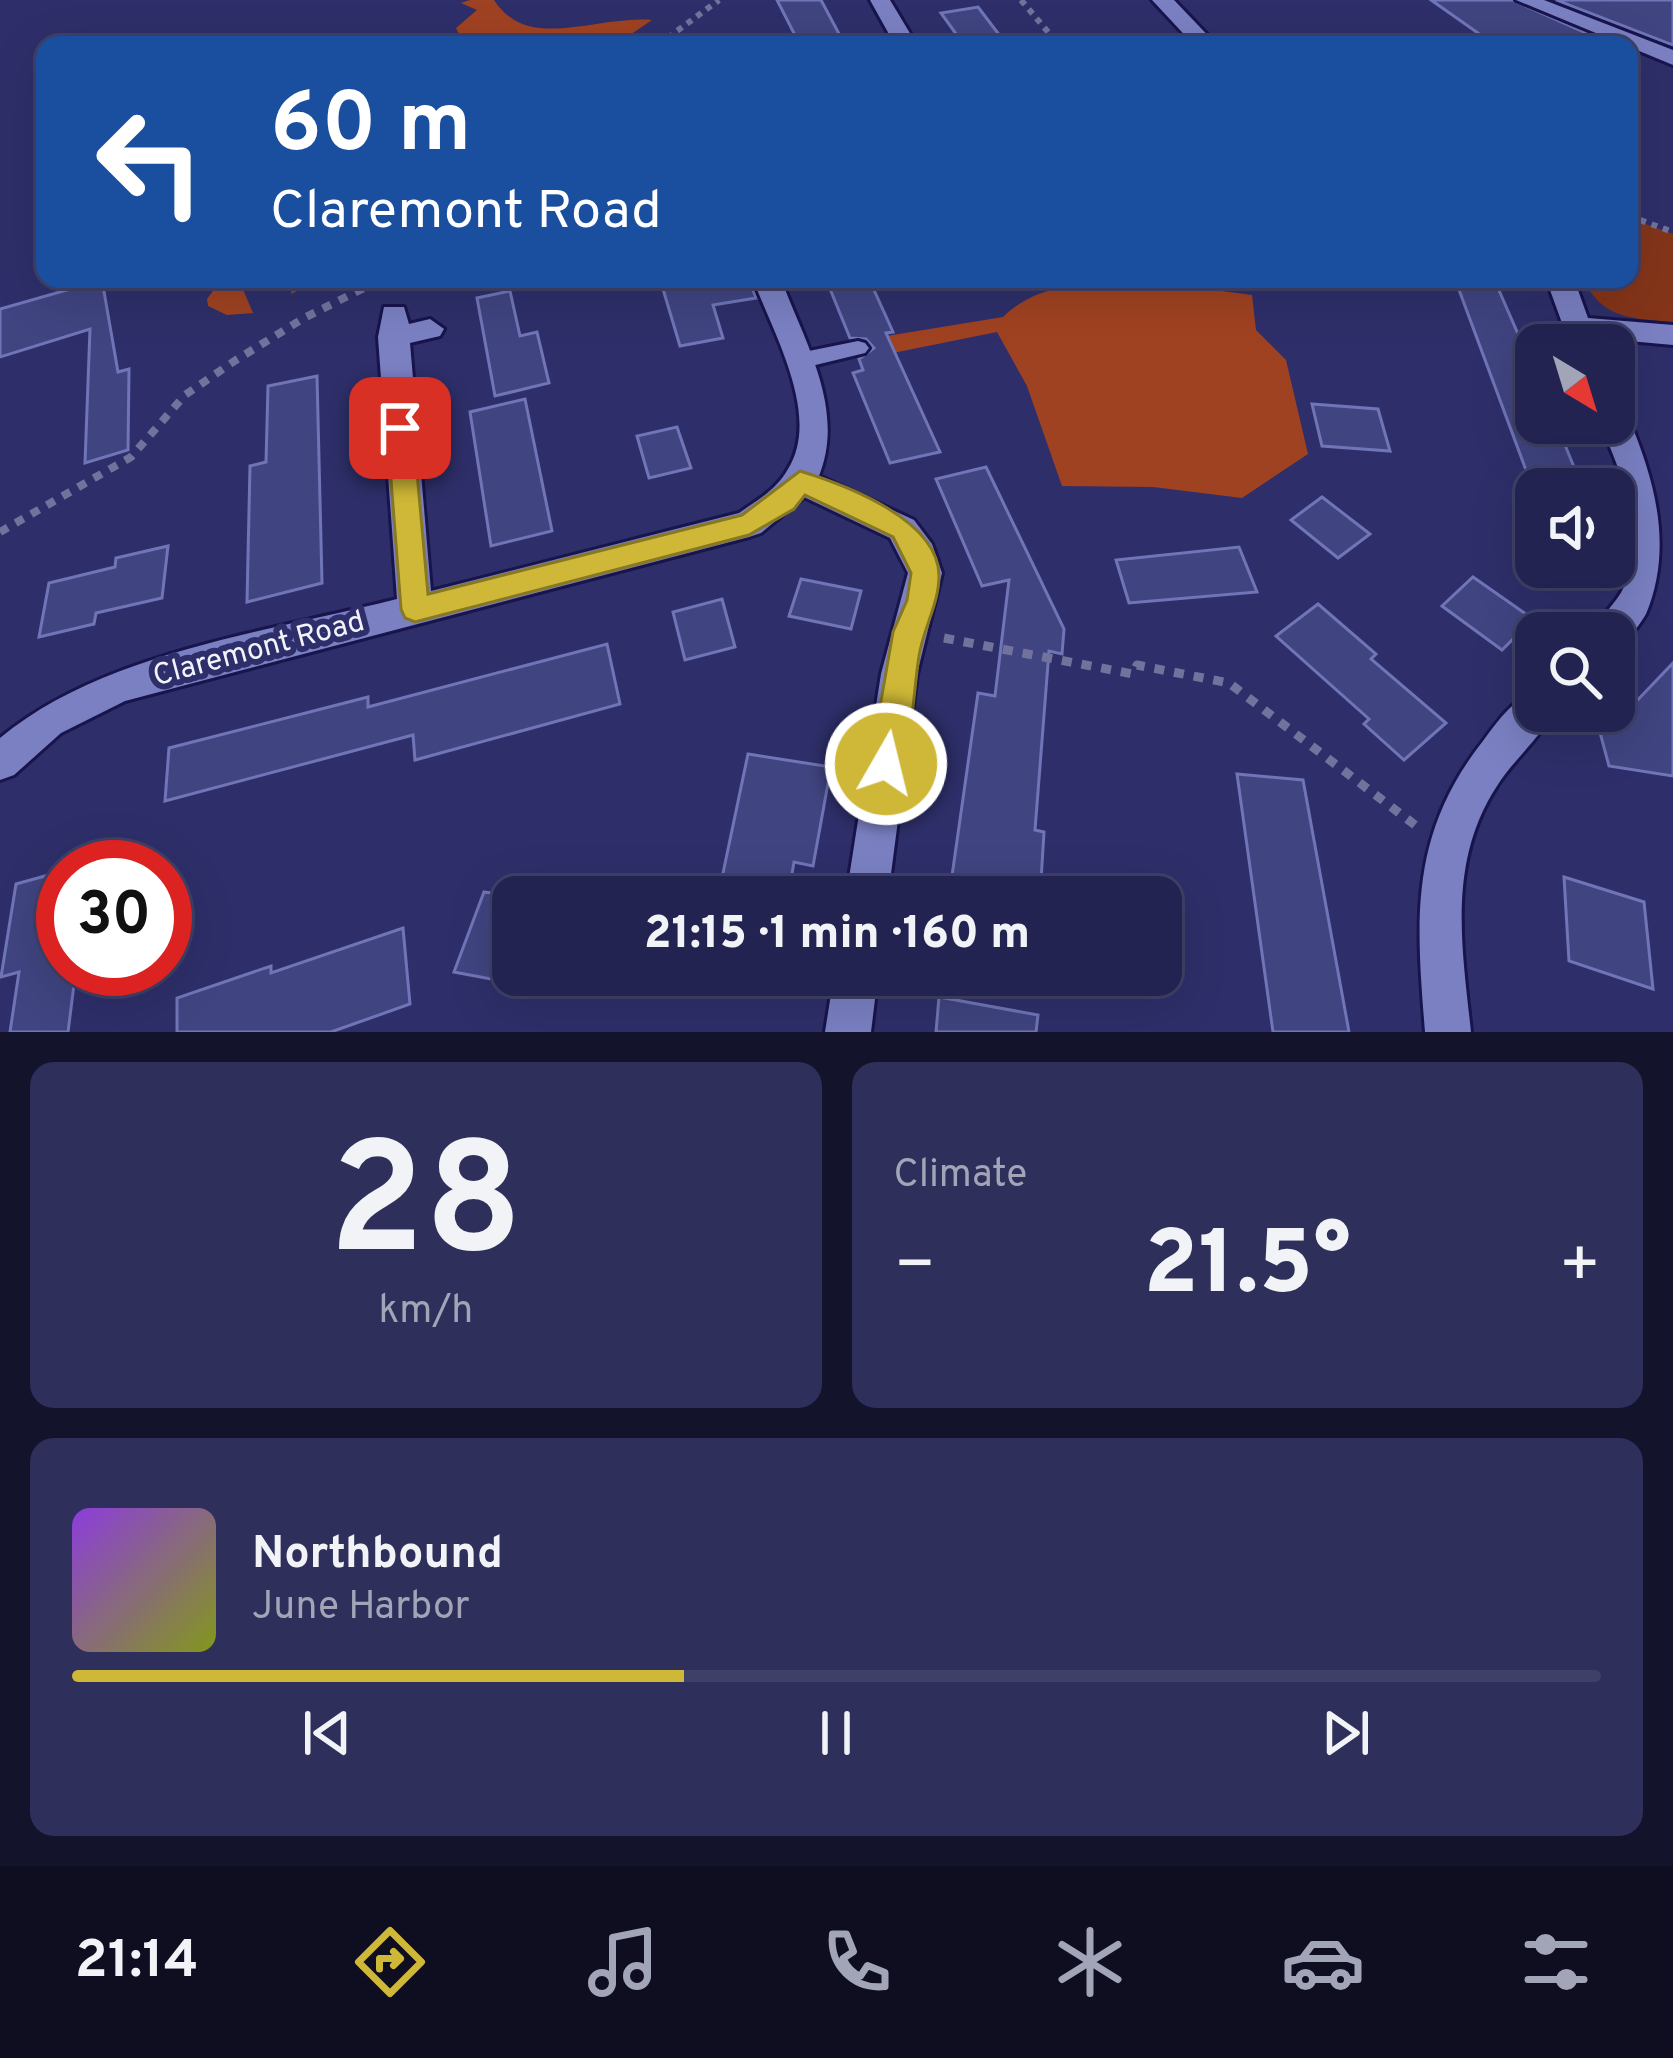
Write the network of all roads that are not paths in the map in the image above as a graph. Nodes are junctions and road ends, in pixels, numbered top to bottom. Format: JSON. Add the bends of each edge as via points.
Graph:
{"nodes":[{"id":1,"x":880,"y":0,"type":"edge"},
{"id":2,"x":1162,"y":0,"type":"edge"},
{"id":3,"x":1526,"y":0,"type":"edge"},
{"id":4,"x":901,"y":36,"type":"edge"},
{"id":5,"x":1197,"y":36,"type":"edge"},
{"id":6,"x":1607,"y":36,"type":"edge"},
{"id":7,"x":1638,"y":49,"type":"edge"},
{"id":8,"x":1673,"y":58,"type":"edge"},
{"id":9,"x":770,"y":288,"type":"edge"},
{"id":10,"x":1562,"y":288,"type":"edge"},
{"id":11,"x":1576,"y":324,"type":"edge"},
{"id":12,"x":430,"y":329,"type":"dead end"},
{"id":13,"x":1635,"y":335,"type":"edge"},
{"id":14,"x":1673,"y":335,"type":"edge"},
{"id":15,"x":858,"y":349,"type":"dead end"},
{"id":16,"x":800,"y":361,"type":"junction"},
{"id":17,"x":1623,"y":444,"type":"edge"},
{"id":18,"x":800,"y":481,"type":"junction"},
{"id":19,"x":415,"y":609,"type":"junction"},
{"id":20,"x":1626,"y":612,"type":"edge"},
{"id":21,"x":1517,"y":732,"type":"edge"},
{"id":22,"x":0,"y":762,"type":"edge"},
{"id":23,"x":870,"y":876,"type":"edge"},
{"id":24,"x":853,"y":996,"type":"edge"},
{"id":25,"x":848,"y":1032,"type":"edge"},
{"id":26,"x":1448,"y":1032,"type":"edge"}],
"edges":[{"from":1,"to":4,"type":"street"},
{"from":2,"to":5,"type":"street"},
{"from":3,"to":6,"type":"street"},
{"from":7,"to":8,"type":"street"},
{"from":9,"to":16,"type":"street"},
{"from":10,"to":11,"type":"street"},
{"from":12,"to":19,"type":"street","via":[[393,325]]},
{"from":13,"to":14,"type":"street"},
{"from":15,"to":16,"type":"lane"},
{"from":16,"to":18,"type":"street","via":[[817,420],[815,453]]},
{"from":17,"to":20,"type":"street","via":[[1649,513],[1641,592]]},
{"from":18,"to":19,"type":"street","name":"Claremont Road","via":[[785,502],[749,524]]},
{"from":18,"to":23,"type":"street","via":[[902,529],[925,573],[908,632]]},
{"from":19,"to":22,"type":"street","name":"Claremont Road","via":[[118,686],[47,722]]},
{"from":21,"to":26,"type":"street","via":[[1476,785],[1447,845]]},
{"from":24,"to":25,"type":"street"}]}
